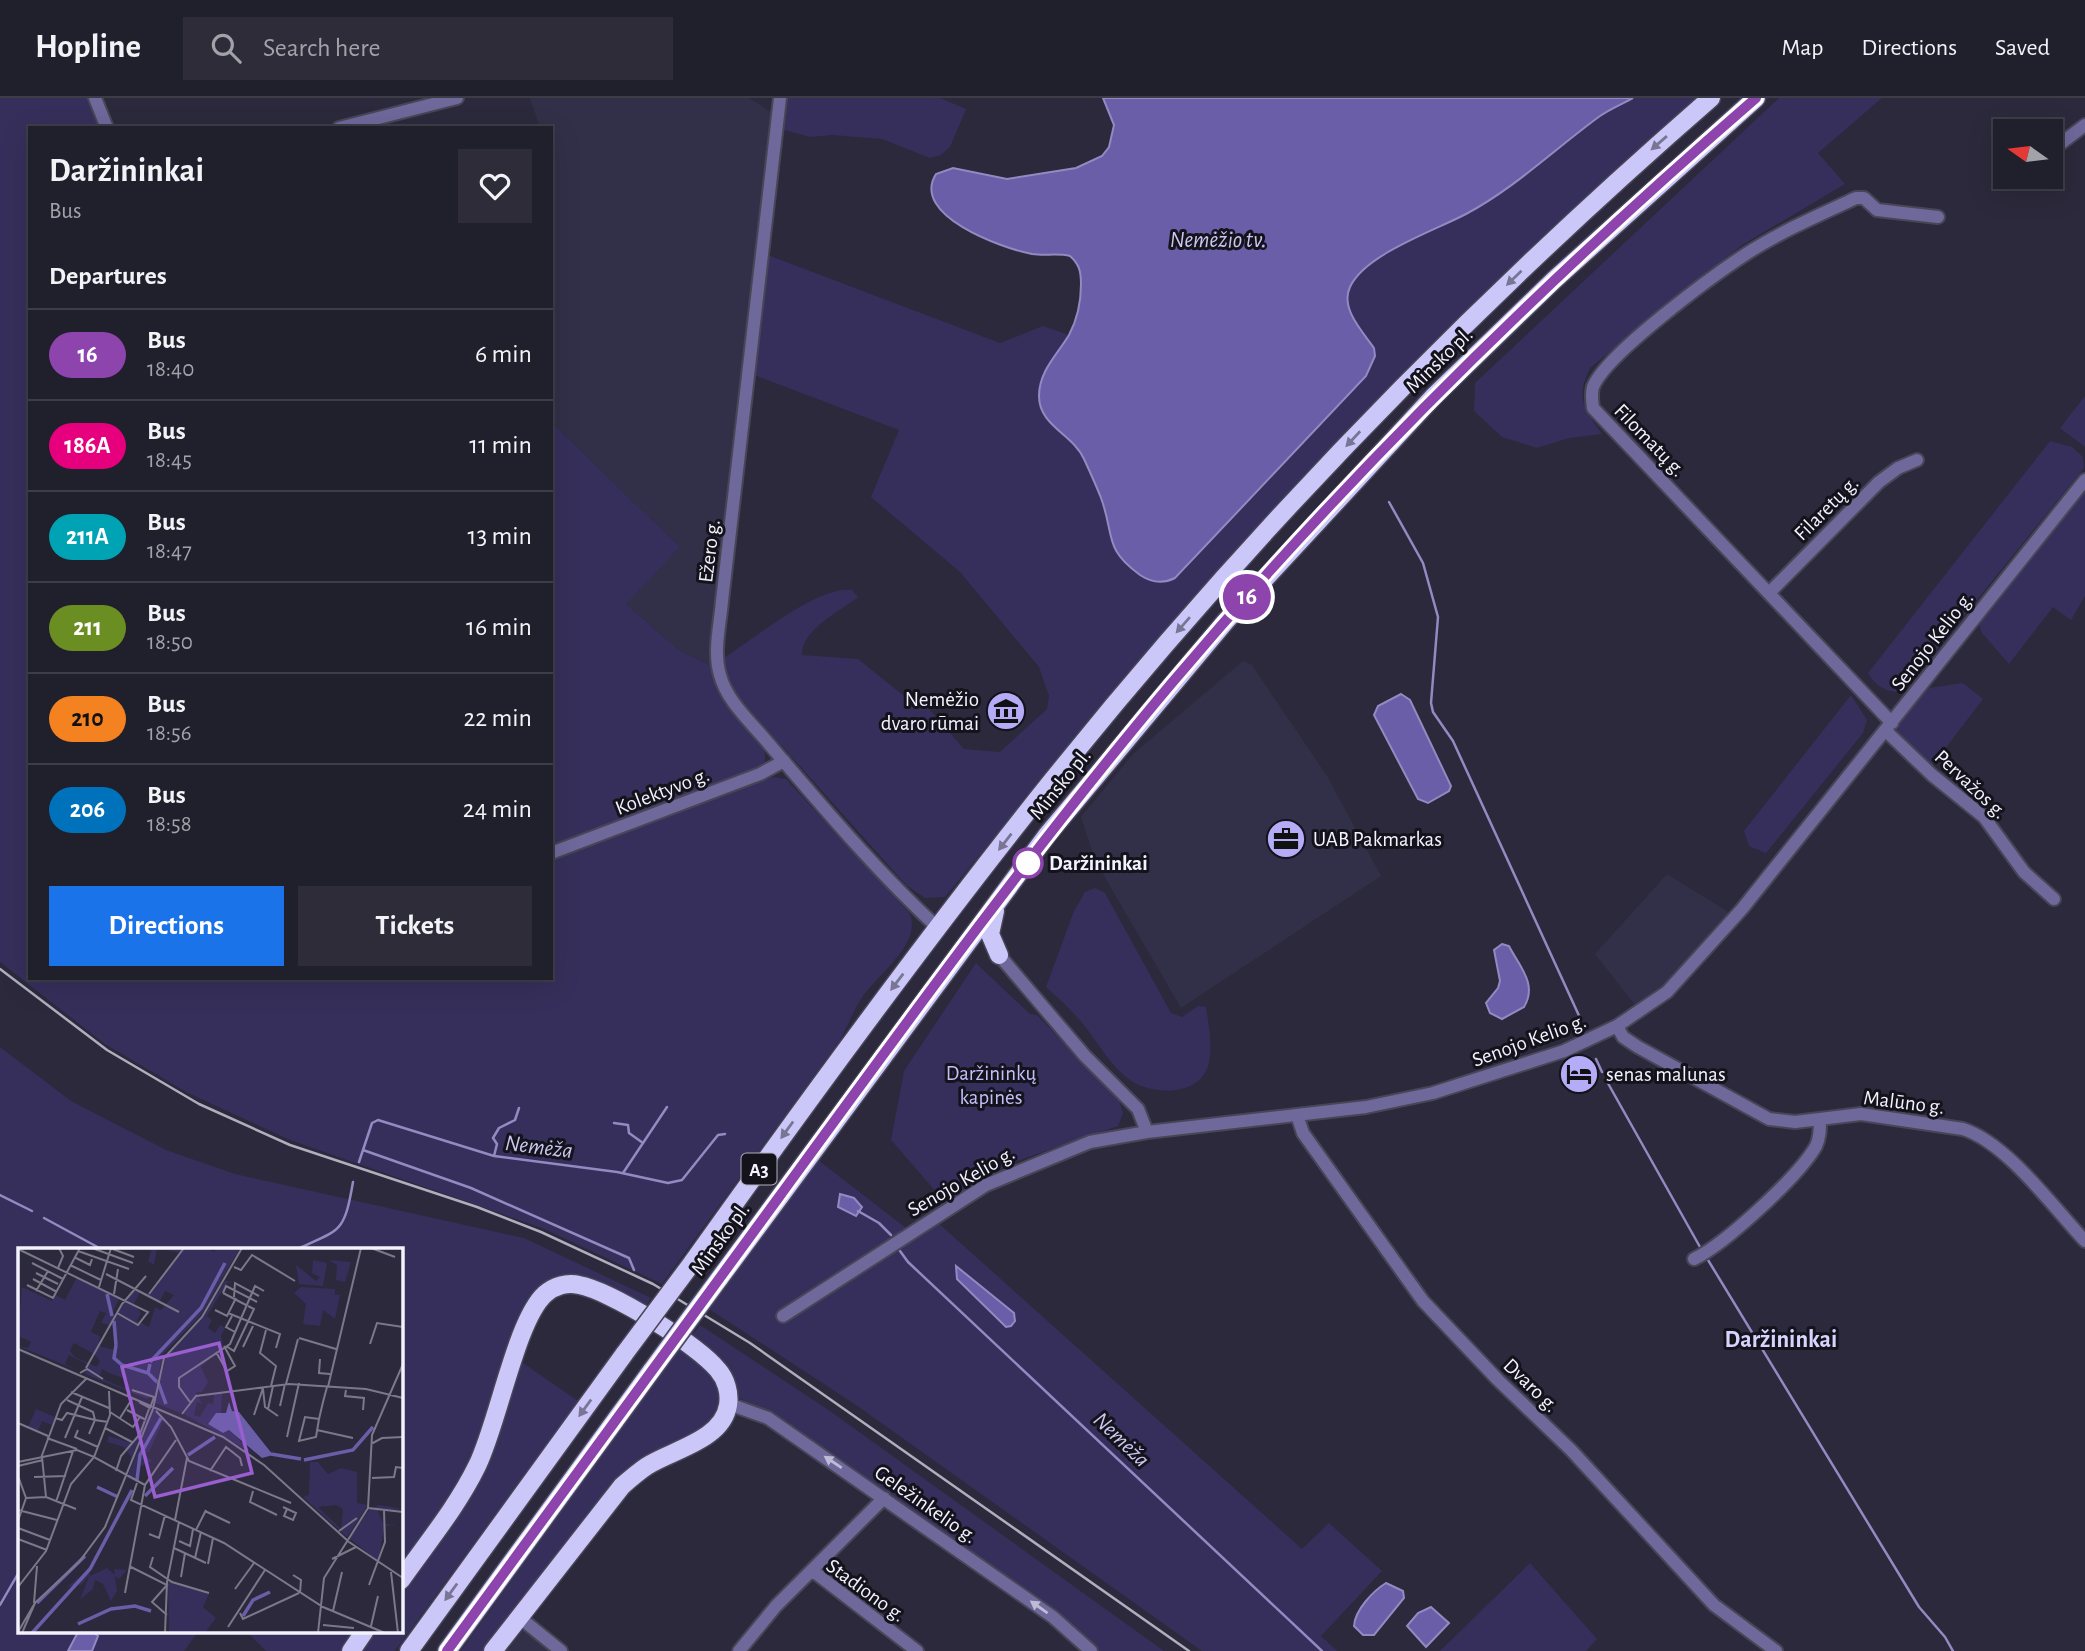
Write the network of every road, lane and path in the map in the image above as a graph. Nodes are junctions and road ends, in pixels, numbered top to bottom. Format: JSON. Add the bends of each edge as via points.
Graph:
{"nodes":[{"id":1,"x":95,"y":98,"type":"edge"},
{"id":2,"x":457,"y":98,"type":"edge"},
{"id":3,"x":780,"y":98,"type":"edge"},
{"id":4,"x":1711,"y":98,"type":"edge"},
{"id":5,"x":1756,"y":98,"type":"edge"},
{"id":6,"x":2085,"y":125,"type":"edge"},
{"id":7,"x":106,"y":126,"type":"edge"},
{"id":8,"x":347,"y":126,"type":"edge"},
{"id":9,"x":2063,"y":142,"type":"edge"},
{"id":10,"x":1938,"y":217,"type":"dead end"},
{"id":11,"x":1917,"y":460,"type":"dead end"},
{"id":12,"x":2085,"y":480,"type":"edge"},
{"id":13,"x":1769,"y":593,"type":"junction"},
{"id":14,"x":1889,"y":727,"type":"junction"},
{"id":15,"x":784,"y":761,"type":"junction"},
{"id":16,"x":553,"y":852,"type":"edge"},
{"id":17,"x":2054,"y":899,"type":"dead end"},
{"id":18,"x":998,"y":904,"type":"junction"},
{"id":19,"x":938,"y":928,"type":"junction"},
{"id":20,"x":999,"y":955,"type":"junction"},
{"id":21,"x":952,"y":960,"type":"junction"},
{"id":22,"x":1617,"y":1026,"type":"junction"},
{"id":23,"x":1297,"y":1115,"type":"junction"},
{"id":24,"x":1820,"y":1119,"type":"junction"},
{"id":25,"x":1147,"y":1132,"type":"junction"},
{"id":26,"x":2085,"y":1241,"type":"edge"},
{"id":27,"x":1694,"y":1259,"type":"dead end"},
{"id":28,"x":783,"y":1316,"type":"dead end"},
{"id":29,"x":729,"y":1405,"type":"junction"},
{"id":30,"x":884,"y":1498,"type":"junction"},
{"id":31,"x":813,"y":1571,"type":"junction"},
{"id":32,"x":402,"y":1578,"type":"edge"},
{"id":33,"x":519,"y":1616,"type":"junction"},
{"id":34,"x":363,"y":1634,"type":"edge"},
{"id":35,"x":351,"y":1651,"type":"edge"},
{"id":36,"x":409,"y":1651,"type":"edge"},
{"id":37,"x":447,"y":1651,"type":"edge"},
{"id":38,"x":493,"y":1651,"type":"edge"},
{"id":39,"x":561,"y":1651,"type":"edge"},
{"id":40,"x":739,"y":1651,"type":"edge"},
{"id":41,"x":916,"y":1651,"type":"edge"},
{"id":42,"x":1091,"y":1651,"type":"edge"},
{"id":43,"x":1776,"y":1651,"type":"edge"}],
"edges":[{"from":1,"to":7,"type":"street"},
{"from":2,"to":8,"type":"street"},
{"from":3,"to":15,"type":"street","name":"Ežero g.","via":[[717,654],[726,690]]},
{"from":4,"to":19,"type":"highway","name":"Minsko pl.","number":"A3","one_way":true,"via":[[1454,336],[1295,500],[1052,781]]},
{"from":5,"to":18,"type":"highway","name":"Minsko pl.","number":"A3","via":[[1554,280],[1424,406],[1173,682]]},
{"from":6,"to":9,"type":"street"},
{"from":10,"to":13,"type":"street","name":"Filomatų g.","via":[[1877,210],[1864,198],[1856,198],[1810,219],[1747,254],[1658,319],[1594,386],[1594,408]]},
{"from":11,"to":13,"type":"street","name":"Filaretų g.","via":[[1880,482]]},
{"from":12,"to":14,"type":"street","name":"Senojo Kelio g."},
{"from":13,"to":14,"type":"street","name":"Filomatų g."},
{"from":14,"to":17,"type":"street","name":"Pervažos g.","via":[[1932,775],[1984,817],[2024,873]]},
{"from":14,"to":22,"type":"street","name":"Senojo Kelio g.","via":[[1689,971]]},
{"from":15,"to":16,"type":"street","name":"Kolektyvo g.","via":[[761,774]]},
{"from":15,"to":19,"type":"street","name":"Ežero g.","via":[[896,888]]},
{"from":18,"to":20,"type":"highway","via":[[990,934]]},
{"from":18,"to":21,"type":"highway","name":"Minsko pl.","number":"A3"},
{"from":19,"to":36,"type":"highway","name":"Minsko pl.","number":"A3","one_way":true,"bridge":true},
{"from":20,"to":21,"type":"highway","via":[[974,952]]},
{"from":20,"to":25,"type":"street","via":[[1085,1056],[1138,1109]]},
{"from":21,"to":37,"type":"highway","name":"Minsko pl.","number":"A3","bridge":true},
{"from":22,"to":23,"type":"street","name":"Senojo Kelio g.","via":[[1564,1051],[1433,1093]]},
{"from":22,"to":24,"type":"street","name":"Malūno g.","via":[[1623,1037],[1752,1112],[1783,1121]]},
{"from":23,"to":25,"type":"street","name":"Senojo Kelio g."},
{"from":23,"to":43,"type":"street","name":"Dvaro g.","via":[[1303,1133],[1423,1301],[1571,1450],[1714,1605]]},
{"from":24,"to":26,"type":"street","name":"Malūno g.","via":[[1861,1114],[1978,1134],[1997,1147]]},
{"from":24,"to":27,"type":"street","via":[[1815,1147],[1800,1166],[1716,1246]]},
{"from":25,"to":28,"type":"street","name":"Senojo Kelio g.","via":[[1090,1142],[986,1185]]},
{"from":30,"to":29,"type":"street","name":"Geležinkelio g.","one_way":true,"via":[[768,1418]]},
{"from":29,"to":32,"type":"highway","via":[[720,1372],[694,1348],[599,1291],[578,1284],[556,1287],[537,1302],[529,1316],[477,1466]]},
{"from":29,"to":33,"type":"highway","via":[[712,1432],[647,1466],[622,1486]]},
{"from":30,"to":31,"type":"street"},
{"from":42,"to":30,"type":"street","name":"Geležinkelio g.","one_way":true,"via":[[1053,1617]]},
{"from":31,"to":40,"type":"street","name":"Stadiono g."},
{"from":31,"to":41,"type":"street","name":"Stadiono g."},
{"from":33,"to":38,"type":"highway"},
{"from":33,"to":39,"type":"street"},
{"from":34,"to":35,"type":"highway"}]}
